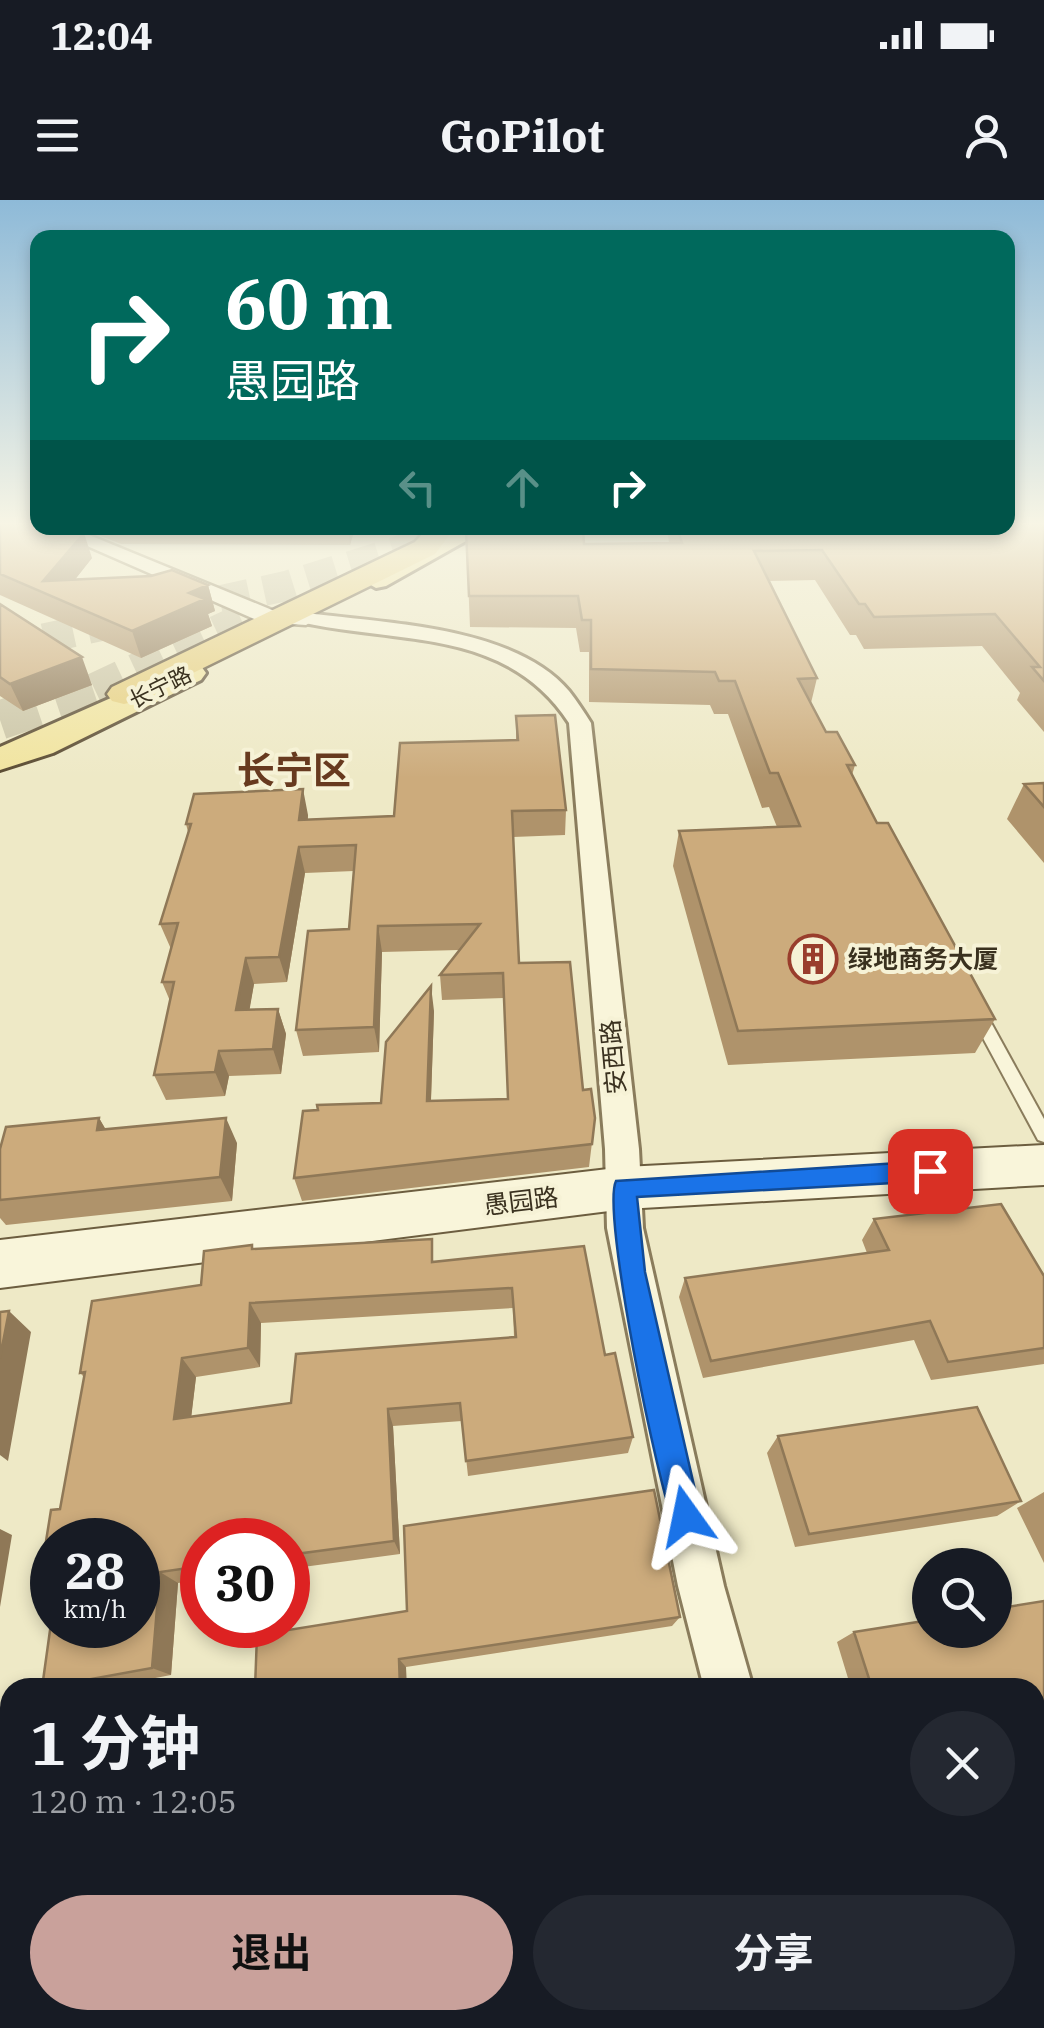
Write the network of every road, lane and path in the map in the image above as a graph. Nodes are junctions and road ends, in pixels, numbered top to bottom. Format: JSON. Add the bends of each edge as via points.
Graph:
{"nodes":[{"id":1,"x":262,"y":607,"type":"edge"},
{"id":2,"x":306,"y":607,"type":"edge"},
{"id":3,"x":308,"y":607,"type":"edge"},
{"id":4,"x":287,"y":617,"type":"junction"},
{"id":5,"x":124,"y":694,"type":"tunnel mouth"},
{"id":6,"x":0,"y":742,"type":"edge"},
{"id":7,"x":0,"y":759,"type":"edge"},
{"id":8,"x":971,"y":1000,"type":"edge"},
{"id":9,"x":1044,"y":1135,"type":"edge"},
{"id":10,"x":1044,"y":1164,"type":"edge"},
{"id":11,"x":625,"y":1188,"type":"junction"},
{"id":12,"x":0,"y":1264,"type":"edge"},
{"id":13,"x":727,"y":1678,"type":"edge"}],
"edges":[{"from":1,"to":4,"type":"street"},
{"from":2,"to":4,"type":"highway"},
{"from":3,"to":4,"type":"main road","name":"长宁路"},
{"from":4,"to":5,"type":"highway"},
{"from":4,"to":6,"type":"main road","name":"长宁路"},
{"from":4,"to":7,"type":"main road","name":"长宁路"},
{"from":4,"to":11,"type":"street","name":"安西路","via":[[502,654],[542,673],[572,704],[583,740]]},
{"from":8,"to":9,"type":"lane"},
{"from":10,"to":11,"type":"main road","name":"愚园路"},
{"from":11,"to":12,"type":"main road","name":"愚园路"},
{"from":11,"to":13,"type":"street","name":"安西路","via":[[632,1272]]}]}
